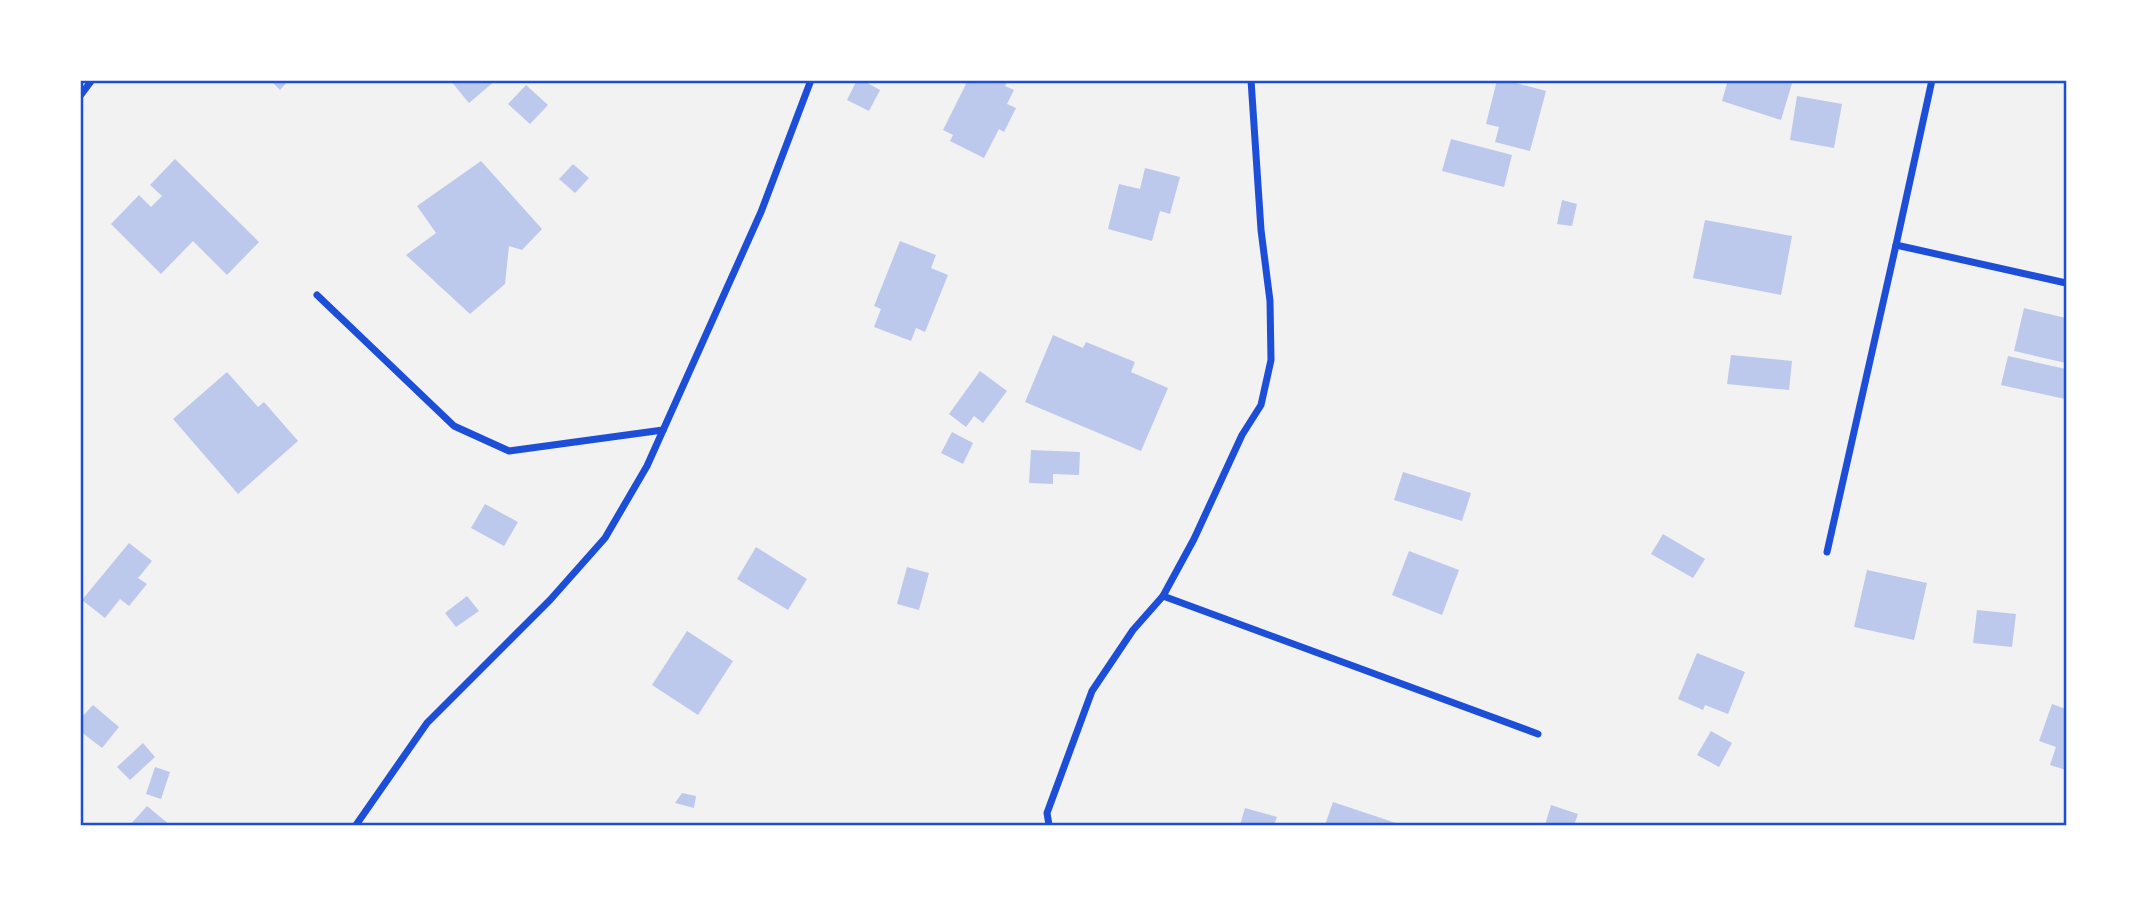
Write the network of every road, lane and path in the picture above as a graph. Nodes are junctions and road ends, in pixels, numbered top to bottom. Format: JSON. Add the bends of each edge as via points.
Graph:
{"nodes":[{"id":1,"x":92,"y":80,"type":"edge"},
{"id":2,"x":811,"y":80,"type":"edge"},
{"id":3,"x":1251,"y":80,"type":"edge"},
{"id":4,"x":1932,"y":80,"type":"edge"},
{"id":5,"x":80,"y":96,"type":"edge"},
{"id":6,"x":1896,"y":244,"type":"junction"},
{"id":7,"x":2067,"y":283,"type":"edge"},
{"id":8,"x":317,"y":295,"type":"dead end"},
{"id":9,"x":663,"y":430,"type":"junction"},
{"id":10,"x":1827,"y":552,"type":"dead end"},
{"id":11,"x":1163,"y":596,"type":"junction"},
{"id":12,"x":1538,"y":734,"type":"dead end"},
{"id":13,"x":356,"y":825,"type":"edge"},
{"id":14,"x":1049,"y":825,"type":"edge"}],
"edges":[{"from":1,"to":5,"type":"street"},
{"from":2,"to":9,"type":"street","via":[[761,212]]},
{"from":3,"to":11,"type":"street","via":[[1271,360],[1261,405]]},
{"from":4,"to":6,"type":"street"},
{"from":6,"to":7,"type":"street"},
{"from":6,"to":10,"type":"street"},
{"from":8,"to":9,"type":"street","via":[[454,426],[509,451]]},
{"from":9,"to":13,"type":"street","via":[[605,538],[427,723]]},
{"from":11,"to":12,"type":"street"},
{"from":11,"to":14,"type":"street","via":[[1133,630],[1092,691],[1047,813]]}]}
